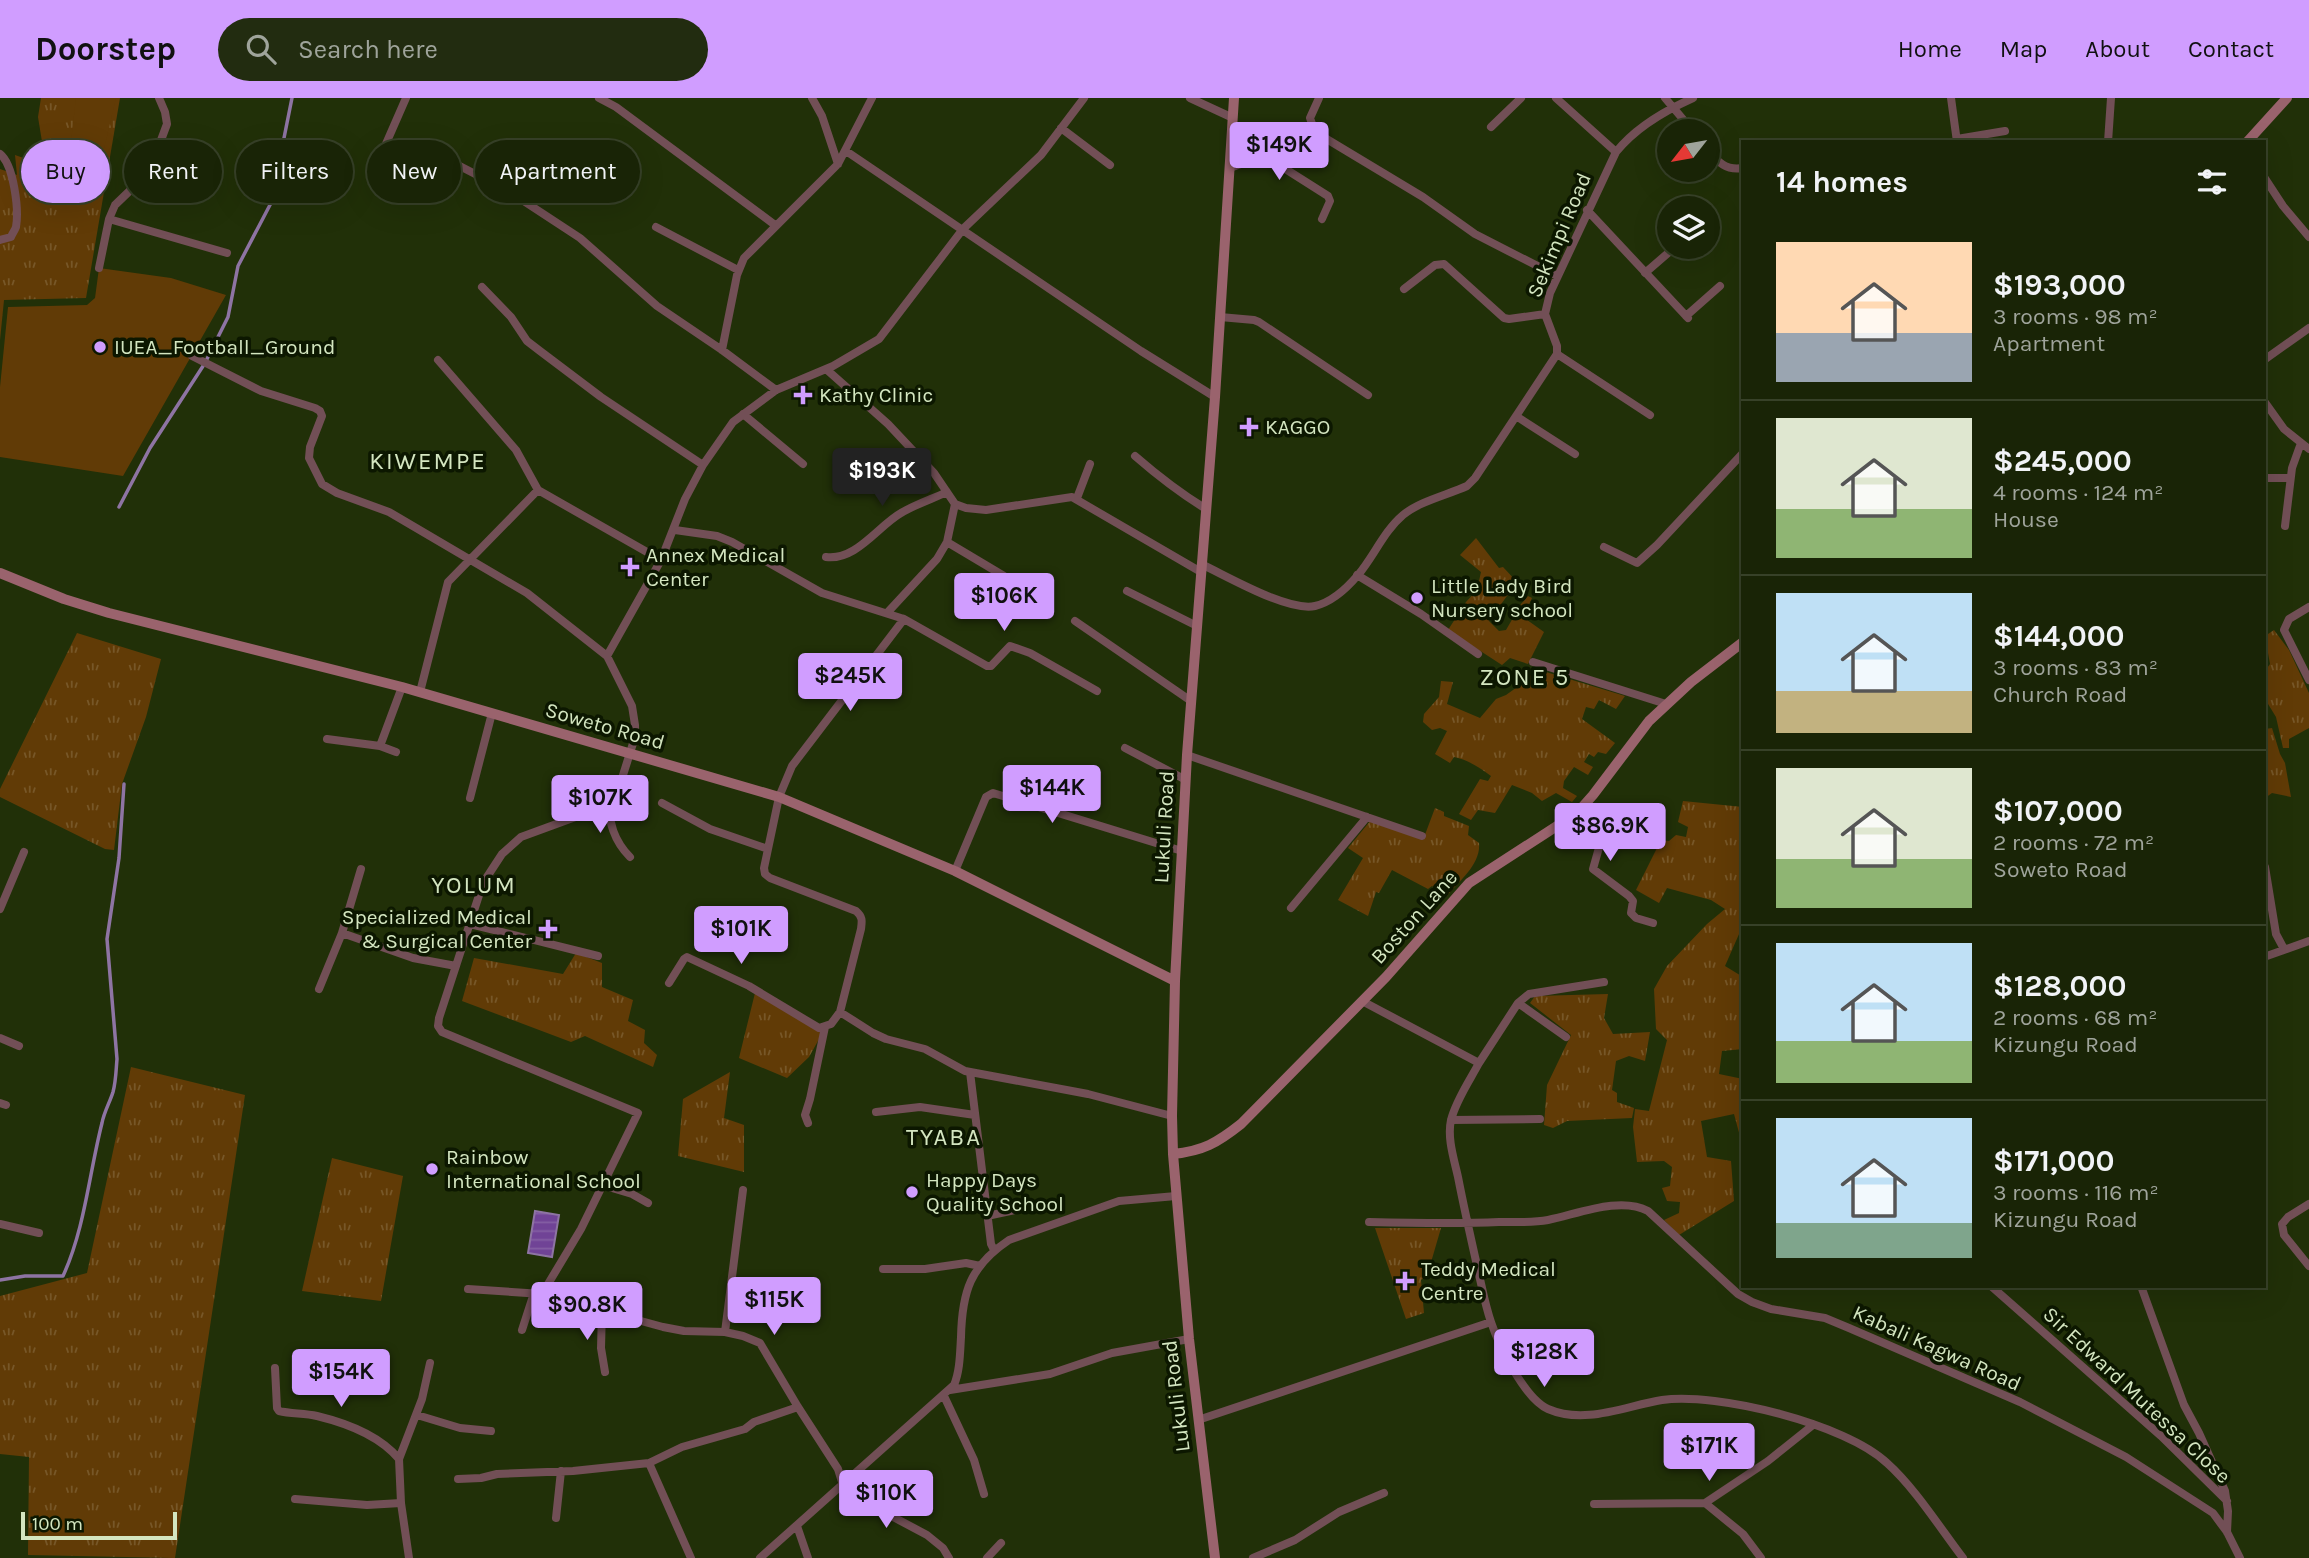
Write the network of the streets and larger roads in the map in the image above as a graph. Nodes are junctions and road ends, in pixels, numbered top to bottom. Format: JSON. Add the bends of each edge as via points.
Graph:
{"nodes":[{"id":1,"x":159,"y":98,"type":"edge"},
{"id":2,"x":407,"y":98,"type":"edge"},
{"id":3,"x":599,"y":98,"type":"edge"},
{"id":4,"x":812,"y":98,"type":"edge"},
{"id":5,"x":872,"y":98,"type":"edge"},
{"id":6,"x":1084,"y":98,"type":"edge"},
{"id":7,"x":1190,"y":98,"type":"edge"},
{"id":8,"x":1234,"y":98,"type":"edge"},
{"id":9,"x":1319,"y":98,"type":"edge"},
{"id":10,"x":1521,"y":98,"type":"edge"},
{"id":11,"x":1556,"y":98,"type":"edge"},
{"id":12,"x":1665,"y":98,"type":"edge"},
{"id":13,"x":1693,"y":98,"type":"edge"},
{"id":14,"x":1951,"y":98,"type":"edge"},
{"id":15,"x":2111,"y":98,"type":"edge"},
{"id":16,"x":2287,"y":98,"type":"edge"},
{"id":17,"x":1674,"y":107,"type":"junction"},
{"id":18,"x":1233,"y":118,"type":"junction"},
{"id":19,"x":1684,"y":119,"type":"edge"},
{"id":20,"x":1491,"y":127,"type":"dead end"},
{"id":21,"x":1061,"y":128,"type":"junction"},
{"id":22,"x":2005,"y":131,"type":"dead end"},
{"id":23,"x":388,"y":140,"type":"edge"},
{"id":24,"x":1957,"y":140,"type":"edge"},
{"id":25,"x":2108,"y":140,"type":"edge"},
{"id":26,"x":2249,"y":140,"type":"edge"},
{"id":27,"x":846,"y":151,"type":"junction"},
{"id":28,"x":1616,"y":152,"type":"junction"},
{"id":29,"x":0,"y":154,"type":"edge"},
{"id":30,"x":1720,"y":163,"type":"edge"},
{"id":31,"x":838,"y":164,"type":"junction"},
{"id":32,"x":1110,"y":165,"type":"dead end"},
{"id":33,"x":461,"y":167,"type":"edge"},
{"id":34,"x":1230,"y":168,"type":"junction"},
{"id":35,"x":1741,"y":168,"type":"edge"},
{"id":36,"x":2266,"y":180,"type":"edge"},
{"id":37,"x":1587,"y":210,"type":"junction"},
{"id":38,"x":109,"y":219,"type":"junction"},
{"id":39,"x":1322,"y":219,"type":"dead end"},
{"id":40,"x":775,"y":225,"type":"junction"},
{"id":41,"x":656,"y":227,"type":"dead end"},
{"id":42,"x":963,"y":229,"type":"junction"},
{"id":43,"x":2309,"y":237,"type":"edge"},
{"id":44,"x":0,"y":240,"type":"edge"},
{"id":45,"x":228,"y":253,"type":"dead end"},
{"id":46,"x":1662,"y":259,"type":"edge"},
{"id":47,"x":99,"y":268,"type":"dead end"},
{"id":48,"x":738,"y":270,"type":"junction"},
{"id":49,"x":1646,"y":273,"type":"junction"},
{"id":50,"x":1557,"y":276,"type":"junction"},
{"id":51,"x":1720,"y":286,"type":"dead end"},
{"id":52,"x":482,"y":287,"type":"dead end"},
{"id":53,"x":1404,"y":289,"type":"dead end"},
{"id":54,"x":1545,"y":314,"type":"junction"},
{"id":55,"x":1220,"y":317,"type":"junction"},
{"id":56,"x":2307,"y":333,"type":"edge"},
{"id":57,"x":722,"y":350,"type":"junction"},
{"id":58,"x":1558,"y":354,"type":"junction"},
{"id":59,"x":192,"y":356,"type":"dead end"},
{"id":60,"x":2266,"y":359,"type":"edge"},
{"id":61,"x":438,"y":360,"type":"dead end"},
{"id":62,"x":826,"y":369,"type":"junction"},
{"id":63,"x":776,"y":390,"type":"junction"},
{"id":64,"x":1368,"y":395,"type":"dead end"},
{"id":65,"x":1215,"y":397,"type":"junction"},
{"id":66,"x":2266,"y":404,"type":"edge"},
{"id":67,"x":743,"y":414,"type":"junction"},
{"id":68,"x":1650,"y":415,"type":"dead end"},
{"id":69,"x":1516,"y":416,"type":"junction"},
{"id":70,"x":2301,"y":443,"type":"junction"},
{"id":71,"x":2309,"y":449,"type":"edge"},
{"id":72,"x":1575,"y":454,"type":"dead end"},
{"id":73,"x":1741,"y":455,"type":"edge"},
{"id":74,"x":1135,"y":456,"type":"dead end"},
{"id":75,"x":803,"y":464,"type":"dead end"},
{"id":76,"x":1090,"y":464,"type":"dead end"},
{"id":77,"x":703,"y":465,"type":"junction"},
{"id":78,"x":2266,"y":478,"type":"edge"},
{"id":79,"x":2290,"y":478,"type":"junction"},
{"id":80,"x":538,"y":490,"type":"junction"},
{"id":81,"x":947,"y":492,"type":"junction"},
{"id":82,"x":1077,"y":498,"type":"junction"},
{"id":83,"x":956,"y":504,"type":"junction"},
{"id":84,"x":1206,"y":509,"type":"junction"},
{"id":85,"x":2285,"y":527,"type":"dead end"},
{"id":86,"x":675,"y":530,"type":"junction"},
{"id":87,"x":947,"y":542,"type":"junction"},
{"id":88,"x":1604,"y":547,"type":"dead end"},
{"id":89,"x":826,"y":557,"type":"dead end"},
{"id":90,"x":661,"y":560,"type":"junction"},
{"id":91,"x":471,"y":561,"type":"junction"},
{"id":92,"x":1201,"y":568,"type":"junction"},
{"id":93,"x":0,"y":573,"type":"edge"},
{"id":94,"x":1357,"y":575,"type":"junction"},
{"id":95,"x":1003,"y":576,"type":"dead end"},
{"id":96,"x":1127,"y":591,"type":"dead end"},
{"id":97,"x":2309,"y":607,"type":"edge"},
{"id":98,"x":887,"y":613,"type":"junction"},
{"id":99,"x":904,"y":619,"type":"junction"},
{"id":100,"x":1075,"y":621,"type":"dead end"},
{"id":101,"x":1197,"y":626,"type":"junction"},
{"id":102,"x":1741,"y":644,"type":"edge"},
{"id":103,"x":1478,"y":654,"type":"dead end"},
{"id":104,"x":607,"y":656,"type":"junction"},
{"id":105,"x":1533,"y":662,"type":"dead end"},
{"id":106,"x":2309,"y":680,"type":"edge"},
{"id":107,"x":402,"y":687,"type":"junction"},
{"id":108,"x":1097,"y":691,"type":"dead end"},
{"id":109,"x":420,"y":692,"type":"junction"},
{"id":110,"x":1191,"y":701,"type":"junction"},
{"id":111,"x":1666,"y":704,"type":"junction"},
{"id":112,"x":492,"y":713,"type":"junction"},
{"id":113,"x":327,"y":739,"type":"dead end"},
{"id":114,"x":380,"y":746,"type":"junction"},
{"id":115,"x":1125,"y":748,"type":"dead end"},
{"id":116,"x":396,"y":752,"type":"dead end"},
{"id":117,"x":631,"y":754,"type":"junction"},
{"id":118,"x":1187,"y":755,"type":"junction"},
{"id":119,"x":1186,"y":779,"type":"junction"},
{"id":120,"x":779,"y":797,"type":"junction"},
{"id":121,"x":470,"y":798,"type":"dead end"},
{"id":122,"x":610,"y":800,"type":"junction"},
{"id":123,"x":662,"y":803,"type":"dead end"},
{"id":124,"x":1367,"y":817,"type":"junction"},
{"id":125,"x":1570,"y":818,"type":"junction"},
{"id":126,"x":1422,"y":836,"type":"dead end"},
{"id":127,"x":768,"y":849,"type":"junction"},
{"id":128,"x":1182,"y":850,"type":"junction"},
{"id":129,"x":24,"y":852,"type":"dead end"},
{"id":130,"x":630,"y":857,"type":"dead end"},
{"id":131,"x":361,"y":869,"type":"dead end"},
{"id":132,"x":956,"y":871,"type":"junction"},
{"id":133,"x":2266,"y":873,"type":"edge"},
{"id":134,"x":1291,"y":908,"type":"dead end"},
{"id":135,"x":0,"y":909,"type":"edge"},
{"id":136,"x":1653,"y":923,"type":"dead end"},
{"id":137,"x":470,"y":924,"type":"junction"},
{"id":138,"x":342,"y":933,"type":"junction"},
{"id":139,"x":2309,"y":942,"type":"edge"},
{"id":140,"x":2284,"y":949,"type":"junction"},
{"id":141,"x":598,"y":956,"type":"dead end"},
{"id":142,"x":2266,"y":956,"type":"edge"},
{"id":143,"x":456,"y":966,"type":"junction"},
{"id":144,"x":1175,"y":981,"type":"junction"},
{"id":145,"x":1604,"y":982,"type":"dead end"},
{"id":146,"x":669,"y":983,"type":"dead end"},
{"id":147,"x":319,"y":989,"type":"dead end"},
{"id":148,"x":1362,"y":1001,"type":"junction"},
{"id":149,"x":1518,"y":1003,"type":"junction"},
{"id":150,"x":840,"y":1012,"type":"junction"},
{"id":151,"x":825,"y":1027,"type":"junction"},
{"id":152,"x":1566,"y":1037,"type":"dead end"},
{"id":153,"x":0,"y":1038,"type":"edge"},
{"id":154,"x":19,"y":1046,"type":"dead end"},
{"id":155,"x":1479,"y":1063,"type":"junction"},
{"id":156,"x":970,"y":1072,"type":"junction"},
{"id":157,"x":876,"y":1112,"type":"dead end"},
{"id":158,"x":975,"y":1115,"type":"junction"},
{"id":159,"x":1172,"y":1116,"type":"junction"},
{"id":160,"x":1540,"y":1119,"type":"dead end"},
{"id":161,"x":1451,"y":1120,"type":"junction"},
{"id":162,"x":808,"y":1123,"type":"dead end"},
{"id":163,"x":1173,"y":1154,"type":"junction"},
{"id":164,"x":602,"y":1185,"type":"junction"},
{"id":165,"x":743,"y":1190,"type":"dead end"},
{"id":166,"x":1176,"y":1196,"type":"junction"},
{"id":167,"x":648,"y":1203,"type":"dead end"},
{"id":168,"x":2309,"y":1203,"type":"edge"},
{"id":169,"x":1043,"y":1204,"type":"dead end"},
{"id":170,"x":987,"y":1216,"type":"junction"},
{"id":171,"x":1368,"y":1222,"type":"dead end"},
{"id":172,"x":1467,"y":1223,"type":"junction"},
{"id":173,"x":0,"y":1224,"type":"edge"},
{"id":174,"x":39,"y":1233,"type":"dead end"},
{"id":175,"x":994,"y":1250,"type":"junction"},
{"id":176,"x":980,"y":1266,"type":"junction"},
{"id":177,"x":2309,"y":1266,"type":"edge"},
{"id":178,"x":883,"y":1269,"type":"dead end"},
{"id":179,"x":1993,"y":1288,"type":"edge"},
{"id":180,"x":2142,"y":1288,"type":"edge"},
{"id":181,"x":468,"y":1289,"type":"dead end"},
{"id":182,"x":538,"y":1294,"type":"junction"},
{"id":183,"x":602,"y":1310,"type":"junction"},
{"id":184,"x":1491,"y":1322,"type":"junction"},
{"id":185,"x":522,"y":1330,"type":"dead end"},
{"id":186,"x":724,"y":1332,"type":"junction"},
{"id":187,"x":1189,"y":1339,"type":"junction"},
{"id":188,"x":430,"y":1363,"type":"dead end"},
{"id":189,"x":275,"y":1368,"type":"dead end"},
{"id":190,"x":605,"y":1372,"type":"dead end"},
{"id":191,"x":947,"y":1393,"type":"junction"},
{"id":192,"x":798,"y":1407,"type":"junction"},
{"id":193,"x":416,"y":1415,"type":"junction"},
{"id":194,"x":1198,"y":1420,"type":"junction"},
{"id":195,"x":1813,"y":1425,"type":"junction"},
{"id":196,"x":491,"y":1431,"type":"dead end"},
{"id":197,"x":399,"y":1459,"type":"junction"},
{"id":198,"x":649,"y":1463,"type":"junction"},
{"id":199,"x":561,"y":1471,"type":"junction"},
{"id":200,"x":458,"y":1479,"type":"dead end"},
{"id":201,"x":844,"y":1485,"type":"junction"},
{"id":202,"x":1384,"y":1493,"type":"dead end"},
{"id":203,"x":984,"y":1494,"type":"dead end"},
{"id":204,"x":295,"y":1499,"type":"dead end"},
{"id":205,"x":2227,"y":1502,"type":"junction"},
{"id":206,"x":401,"y":1503,"type":"junction"},
{"id":207,"x":1704,"y":1503,"type":"junction"},
{"id":208,"x":1594,"y":1504,"type":"dead end"},
{"id":209,"x":556,"y":1518,"type":"dead end"},
{"id":210,"x":797,"y":1526,"type":"junction"},
{"id":211,"x":2227,"y":1532,"type":"junction"},
{"id":212,"x":1001,"y":1543,"type":"dead end"},
{"id":213,"x":409,"y":1558,"type":"edge"},
{"id":214,"x":691,"y":1558,"type":"edge"},
{"id":215,"x":760,"y":1558,"type":"edge"},
{"id":216,"x":808,"y":1558,"type":"edge"},
{"id":217,"x":949,"y":1558,"type":"edge"},
{"id":218,"x":987,"y":1558,"type":"edge"},
{"id":219,"x":1215,"y":1558,"type":"edge"},
{"id":220,"x":1252,"y":1558,"type":"edge"},
{"id":221,"x":1761,"y":1558,"type":"edge"},
{"id":222,"x":1963,"y":1558,"type":"edge"},
{"id":223,"x":2240,"y":1558,"type":"edge"}],
"edges":[{"from":1,"to":38,"type":"street","via":[[167,124],[154,159]]},
{"from":2,"to":23,"type":"street"},
{"from":3,"to":40,"type":"street"},
{"from":4,"to":31,"type":"street"},
{"from":5,"to":27,"type":"street"},
{"from":6,"to":21,"type":"street"},
{"from":7,"to":18,"type":"street"},
{"from":8,"to":18,"type":"street","name":"Lukuli Road"},
{"from":9,"to":50,"type":"street","via":[[1310,118],[1315,132],[1475,234]]},
{"from":10,"to":20,"type":"street"},
{"from":11,"to":28,"type":"street"},
{"from":12,"to":17,"type":"street"},
{"from":13,"to":17,"type":"street"},
{"from":14,"to":24,"type":"street"},
{"from":15,"to":25,"type":"street"},
{"from":16,"to":26,"type":"street"},
{"from":17,"to":19,"type":"street"},
{"from":17,"to":28,"type":"street"},
{"from":18,"to":34,"type":"street","name":"Lukuli Road"},
{"from":21,"to":32,"type":"street"},
{"from":21,"to":42,"type":"street","via":[[1037,158]]},
{"from":22,"to":24,"type":"street"},
{"from":27,"to":31,"type":"street"},
{"from":27,"to":42,"type":"street"},
{"from":28,"to":37,"type":"street","name":"Sekimpi Road"},
{"from":29,"to":44,"type":"street","via":[[12,173],[16,226],[11,237]]},
{"from":30,"to":35,"type":"street","via":[[1733,170]]},
{"from":31,"to":40,"type":"street"},
{"from":33,"to":57,"type":"street","via":[[580,238],[645,297]]},
{"from":34,"to":39,"type":"street","via":[[1268,158],[1328,196]]},
{"from":34,"to":55,"type":"street","name":"Lukuli Road"},
{"from":36,"to":43,"type":"street"},
{"from":37,"to":49,"type":"street"},
{"from":37,"to":50,"type":"street","name":"Sekimpi Road"},
{"from":38,"to":45,"type":"street"},
{"from":38,"to":47,"type":"street"},
{"from":40,"to":48,"type":"street"},
{"from":41,"to":48,"type":"street"},
{"from":42,"to":62,"type":"street","via":[[879,339]]},
{"from":42,"to":65,"type":"street"},
{"from":46,"to":49,"type":"street"},
{"from":48,"to":57,"type":"street"},
{"from":49,"to":51,"type":"street","via":[[1687,317]]},
{"from":50,"to":54,"type":"street","name":"Sekimpi Road"},
{"from":52,"to":77,"type":"street","via":[[533,346]]},
{"from":53,"to":54,"type":"street","via":[[1435,265],[1444,264],[1504,318]]},
{"from":54,"to":58,"type":"street","name":"Sekimpi Road"},
{"from":55,"to":64,"type":"street","via":[[1254,320]]},
{"from":55,"to":65,"type":"street","name":"Lukuli Road"},
{"from":56,"to":60,"type":"street"},
{"from":57,"to":63,"type":"street"},
{"from":58,"to":68,"type":"street"},
{"from":58,"to":69,"type":"street"},
{"from":59,"to":91,"type":"street","via":[[261,391],[316,408],[322,416],[309,458],[323,484],[389,512]]},
{"from":61,"to":80,"type":"street","via":[[516,450]]},
{"from":62,"to":63,"type":"street"},
{"from":62,"to":81,"type":"street","via":[[888,424]]},
{"from":63,"to":67,"type":"street"},
{"from":65,"to":84,"type":"street","name":"Lukuli Road"},
{"from":66,"to":70,"type":"street"},
{"from":67,"to":75,"type":"street"},
{"from":67,"to":77,"type":"street"},
{"from":69,"to":72,"type":"street"},
{"from":69,"to":94,"type":"street","via":[[1467,486],[1404,514]]},
{"from":70,"to":71,"type":"street"},
{"from":70,"to":79,"type":"street"},
{"from":73,"to":88,"type":"street","via":[[1637,563]]},
{"from":74,"to":84,"type":"street"},
{"from":76,"to":82,"type":"street"},
{"from":77,"to":86,"type":"street"},
{"from":78,"to":79,"type":"street"},
{"from":79,"to":85,"type":"street"},
{"from":80,"to":90,"type":"street"},
{"from":80,"to":91,"type":"street"},
{"from":81,"to":83,"type":"street"},
{"from":81,"to":89,"type":"street","via":[[886,522],[845,555]]},
{"from":82,"to":83,"type":"street","via":[[986,510]]},
{"from":82,"to":92,"type":"street"},
{"from":83,"to":87,"type":"street"},
{"from":84,"to":92,"type":"street","name":"Lukuli Road"},
{"from":86,"to":90,"type":"street"},
{"from":86,"to":98,"type":"street","via":[[717,536],[822,593]]},
{"from":87,"to":95,"type":"street"},
{"from":87,"to":98,"type":"street"},
{"from":90,"to":104,"type":"street"},
{"from":91,"to":104,"type":"street","via":[[527,593]]},
{"from":91,"to":109,"type":"street","via":[[448,582]]},
{"from":92,"to":94,"type":"street","via":[[1306,608],[1329,601]]},
{"from":92,"to":101,"type":"street","name":"Lukuli Road"},
{"from":93,"to":107,"type":"street","name":"Soweto Road","via":[[109,613]]},
{"from":94,"to":103,"type":"street"},
{"from":96,"to":101,"type":"street"},
{"from":97,"to":106,"type":"street","via":[[2289,619],[2284,630]]},
{"from":98,"to":99,"type":"street"},
{"from":99,"to":108,"type":"street","via":[[987,666],[1010,646]]},
{"from":99,"to":120,"type":"street","via":[[792,766]]},
{"from":100,"to":110,"type":"street"},
{"from":101,"to":110,"type":"street","name":"Lukuli Road"},
{"from":102,"to":111,"type":"street","name":"Boston Lane"},
{"from":104,"to":117,"type":"street","via":[[632,706]]},
{"from":105,"to":111,"type":"street"},
{"from":107,"to":109,"type":"street","name":"Soweto Road"},
{"from":107,"to":114,"type":"street"},
{"from":109,"to":112,"type":"street","name":"Soweto Road"},
{"from":110,"to":118,"type":"street","name":"Lukuli Road"},
{"from":111,"to":125,"type":"street","name":"Boston Lane","via":[[1585,806]]},
{"from":112,"to":117,"type":"street","name":"Soweto Road"},
{"from":112,"to":121,"type":"street"},
{"from":113,"to":114,"type":"street"},
{"from":114,"to":116,"type":"street"},
{"from":115,"to":119,"type":"street"},
{"from":117,"to":120,"type":"street","name":"Soweto Road"},
{"from":117,"to":122,"type":"street","via":[[618,791]]},
{"from":118,"to":119,"type":"street","name":"Lukuli Road"},
{"from":118,"to":124,"type":"street"},
{"from":119,"to":128,"type":"street","name":"Lukuli Road"},
{"from":120,"to":127,"type":"street"},
{"from":120,"to":132,"type":"street","name":"Soweto Road"},
{"from":122,"to":130,"type":"street","via":[[611,825]]},
{"from":122,"to":137,"type":"street","via":[[529,834],[509,848],[483,883]]},
{"from":123,"to":127,"type":"street","via":[[710,829]]},
{"from":124,"to":126,"type":"street"},
{"from":124,"to":134,"type":"street"},
{"from":125,"to":136,"type":"street","via":[[1600,844],[1593,869],[1632,899],[1631,913],[1636,918]]},
{"from":125,"to":148,"type":"street","name":"Boston Lane","via":[[1469,883]]},
{"from":127,"to":150,"type":"street","via":[[764,868],[770,878],[856,911],[863,920]]},
{"from":128,"to":132,"type":"street","via":[[993,793],[986,797]]},
{"from":128,"to":144,"type":"street","name":"Lukuli Road"},
{"from":129,"to":135,"type":"street"},
{"from":131,"to":138,"type":"street"},
{"from":132,"to":144,"type":"street","name":"Soweto Road"},
{"from":133,"to":140,"type":"street","via":[[2276,934]]},
{"from":137,"to":141,"type":"street"},
{"from":137,"to":143,"type":"street"},
{"from":138,"to":143,"type":"street","via":[[413,958]]},
{"from":138,"to":147,"type":"street"},
{"from":139,"to":140,"type":"street"},
{"from":140,"to":142,"type":"street"},
{"from":143,"to":164,"type":"street","via":[[439,1018],[442,1032],[638,1113]]},
{"from":144,"to":159,"type":"street","name":"Lukuli Road"},
{"from":145,"to":149,"type":"street","via":[[1532,992]]},
{"from":146,"to":151,"type":"street","via":[[687,957],[749,986],[819,1028]]},
{"from":148,"to":155,"type":"street"},
{"from":148,"to":163,"type":"street","name":"Boston Lane","via":[[1229,1134],[1200,1150]]},
{"from":149,"to":152,"type":"street"},
{"from":149,"to":155,"type":"street"},
{"from":150,"to":151,"type":"street"},
{"from":150,"to":156,"type":"street","via":[[886,1039],[925,1049]]},
{"from":151,"to":162,"type":"street","via":[[805,1115]]},
{"from":153,"to":154,"type":"street"},
{"from":155,"to":161,"type":"street"},
{"from":156,"to":158,"type":"street"},
{"from":156,"to":159,"type":"street","via":[[1088,1094]]},
{"from":157,"to":158,"type":"street","via":[[920,1107]]},
{"from":158,"to":170,"type":"street"},
{"from":159,"to":163,"type":"street","name":"Lukuli Road"},
{"from":160,"to":161,"type":"street"},
{"from":161,"to":172,"type":"street","via":[[1451,1143]]},
{"from":163,"to":166,"type":"street","name":"Lukuli Road"},
{"from":164,"to":167,"type":"street"},
{"from":164,"to":182,"type":"street","via":[[580,1230]]},
{"from":165,"to":186,"type":"street"},
{"from":166,"to":175,"type":"street","via":[[1119,1201],[1009,1240]]},
{"from":166,"to":187,"type":"street","name":"Lukuli Road"},
{"from":168,"to":177,"type":"street","via":[[2282,1224],[2284,1235]]},
{"from":169,"to":170,"type":"street"},
{"from":170,"to":175,"type":"street"},
{"from":171,"to":172,"type":"street","name":"Kabali Kagwa Road"},
{"from":172,"to":184,"type":"street"},
{"from":172,"to":211,"type":"street","name":"Kabali Kagwa Road","via":[[1544,1221],[1620,1205],[1642,1208],[1724,1283],[1752,1302],[1840,1324],[2020,1402],[2159,1477],[2208,1508]]},
{"from":173,"to":174,"type":"street"},
{"from":175,"to":176,"type":"street"},
{"from":176,"to":178,"type":"street"},
{"from":176,"to":191,"type":"street","via":[[964,1296],[957,1378]]},
{"from":179,"to":205,"type":"street","name":"Sir Edward Mutessa Close","via":[[2161,1436]]},
{"from":180,"to":205,"type":"street","via":[[2184,1405],[2221,1479]]},
{"from":181,"to":182,"type":"street"},
{"from":182,"to":183,"type":"street"},
{"from":182,"to":185,"type":"street"},
{"from":183,"to":186,"type":"street","via":[[684,1331]]},
{"from":183,"to":190,"type":"street"},
{"from":184,"to":194,"type":"street"},
{"from":184,"to":195,"type":"street","via":[[1530,1396],[1558,1413],[1598,1415],[1689,1398],[1733,1402]]},
{"from":186,"to":192,"type":"street","via":[[760,1343]]},
{"from":187,"to":191,"type":"street","via":[[1102,1355],[1050,1374]]},
{"from":187,"to":194,"type":"street","name":"Lukuli Road"},
{"from":188,"to":193,"type":"street"},
{"from":189,"to":197,"type":"street","via":[[279,1411],[317,1416],[363,1432]]},
{"from":191,"to":201,"type":"street"},
{"from":191,"to":203,"type":"street"},
{"from":192,"to":198,"type":"street"},
{"from":192,"to":201,"type":"street"},
{"from":193,"to":196,"type":"street","via":[[460,1428]]},
{"from":193,"to":197,"type":"street"},
{"from":194,"to":219,"type":"street","name":"Lukuli Road"},
{"from":195,"to":207,"type":"street"},
{"from":195,"to":222,"type":"street","via":[[1869,1449],[1886,1462]]},
{"from":197,"to":206,"type":"street"},
{"from":198,"to":199,"type":"street"},
{"from":198,"to":214,"type":"street"},
{"from":199,"to":200,"type":"street"},
{"from":199,"to":209,"type":"street"},
{"from":201,"to":210,"type":"street"},
{"from":201,"to":217,"type":"street","via":[[867,1503],[927,1535]]},
{"from":202,"to":220,"type":"street","via":[[1339,1512],[1295,1541]]},
{"from":204,"to":206,"type":"street"},
{"from":205,"to":211,"type":"street"},
{"from":206,"to":213,"type":"street"},
{"from":207,"to":208,"type":"street"},
{"from":207,"to":221,"type":"street","via":[[1743,1534]]},
{"from":210,"to":215,"type":"street"},
{"from":210,"to":216,"type":"street"},
{"from":211,"to":223,"type":"street"},
{"from":212,"to":218,"type":"street"}]}
